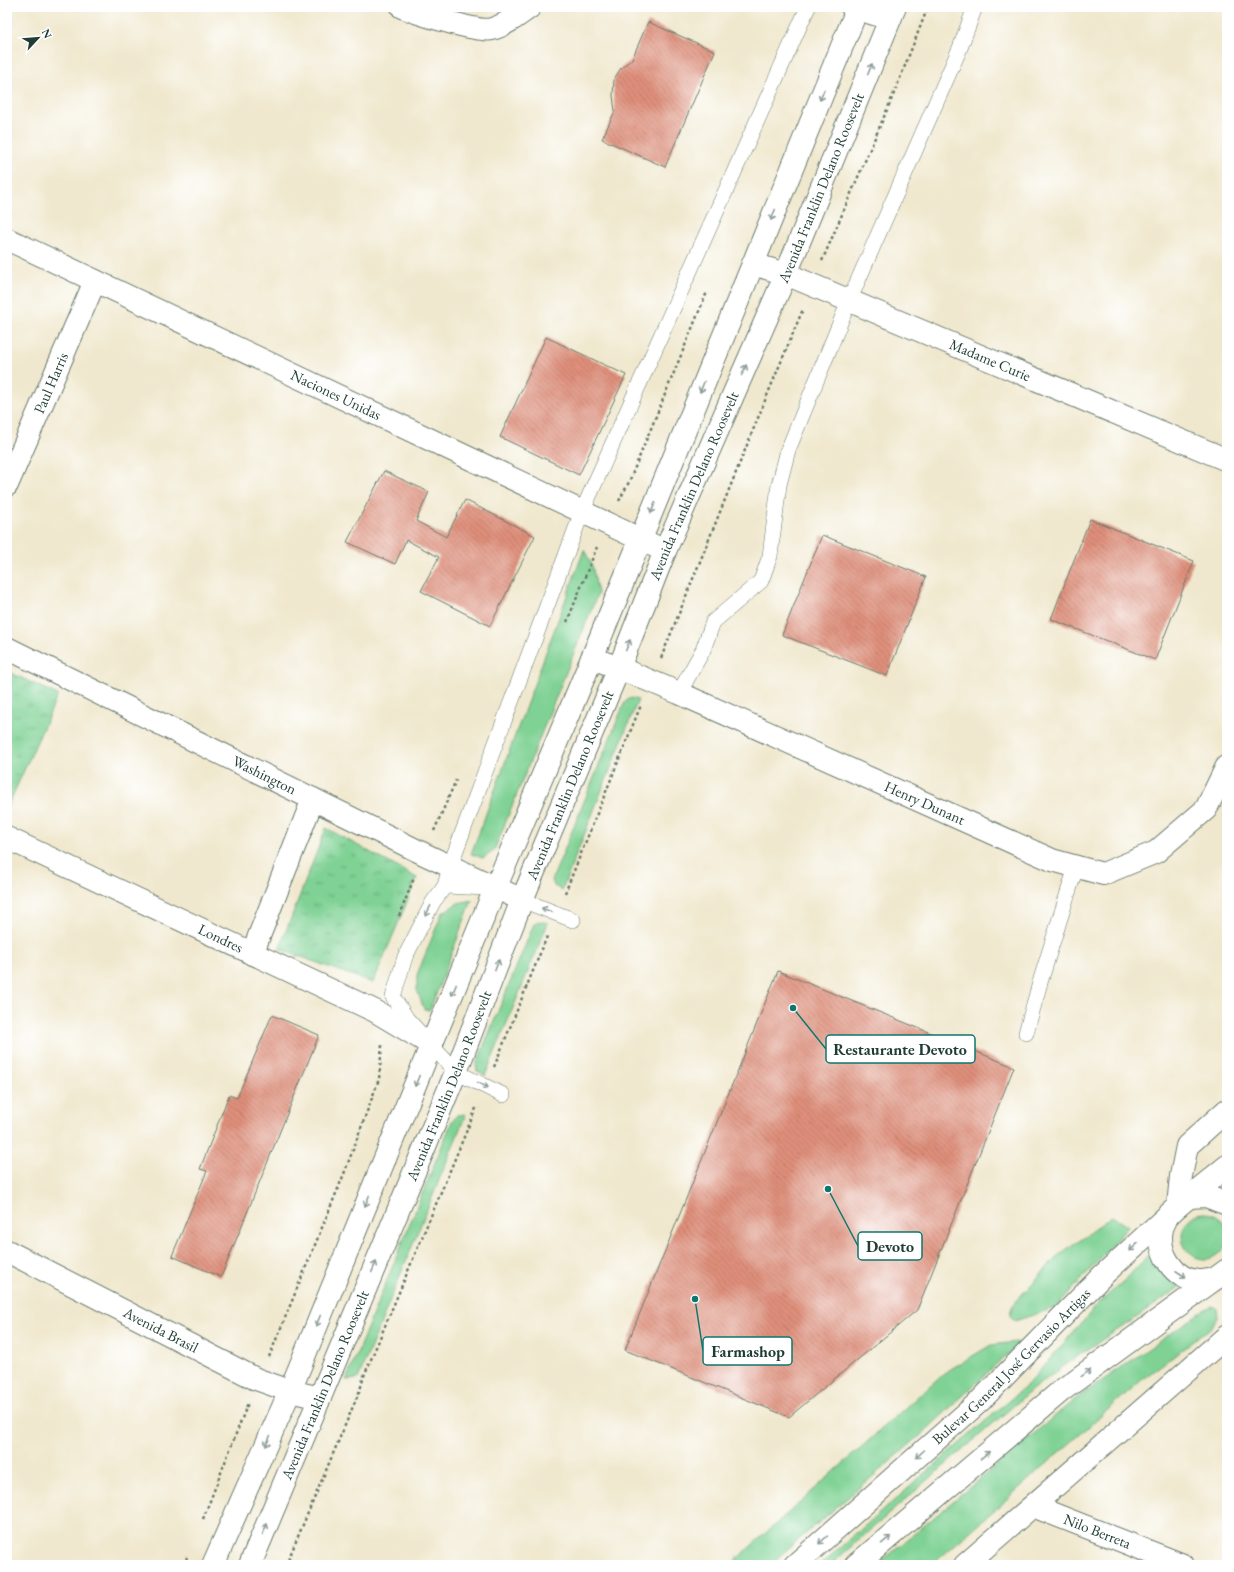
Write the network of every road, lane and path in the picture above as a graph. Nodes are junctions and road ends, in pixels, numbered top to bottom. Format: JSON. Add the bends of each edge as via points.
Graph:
{"nodes":[{"id":1,"x":402,"y":7,"type":"edge"},
{"id":2,"x":530,"y":7,"type":"edge"},
{"id":3,"x":808,"y":7,"type":"edge"},
{"id":4,"x":928,"y":7,"type":"edge"},
{"id":5,"x":975,"y":7,"type":"edge"},
{"id":6,"x":856,"y":8,"type":"edge"},
{"id":7,"x":893,"y":13,"type":"edge"},
{"id":8,"x":7,"y":239,"type":"edge"},
{"id":9,"x":753,"y":264,"type":"junction"},
{"id":10,"x":786,"y":274,"type":"junction"},
{"id":11,"x":95,"y":281,"type":"junction"},
{"id":12,"x":815,"y":286,"type":"junction"},
{"id":13,"x":849,"y":301,"type":"junction"},
{"id":14,"x":1227,"y":460,"type":"edge"},
{"id":15,"x":7,"y":485,"type":"edge"},
{"id":16,"x":582,"y":512,"type":"junction"},
{"id":17,"x":640,"y":539,"type":"junction"},
{"id":18,"x":665,"y":551,"type":"junction"},
{"id":19,"x":7,"y":648,"type":"edge"},
{"id":20,"x":592,"y":658,"type":"junction"},
{"id":21,"x":619,"y":668,"type":"junction"},
{"id":22,"x":651,"y":682,"type":"junction"},
{"id":23,"x":679,"y":693,"type":"junction"},
{"id":24,"x":1227,"y":766,"type":"edge"},
{"id":25,"x":313,"y":799,"type":"junction"},
{"id":26,"x":7,"y":838,"type":"edge"},
{"id":27,"x":1076,"y":867,"type":"junction"},
{"id":28,"x":447,"y":876,"type":"junction"},
{"id":29,"x":495,"y":889,"type":"junction"},
{"id":30,"x":522,"y":900,"type":"junction"},
{"id":31,"x":557,"y":914,"type":"junction"},
{"id":32,"x":573,"y":920,"type":"dead end"},
{"id":33,"x":252,"y":954,"type":"junction"},
{"id":34,"x":1026,"y":1033,"type":"dead end"},
{"id":35,"x":432,"y":1045,"type":"junction"},
{"id":36,"x":456,"y":1072,"type":"junction"},
{"id":37,"x":486,"y":1087,"type":"junction"},
{"id":38,"x":503,"y":1095,"type":"dead end"},
{"id":39,"x":1227,"y":1110,"type":"edge"},
{"id":40,"x":1227,"y":1166,"type":"edge"},
{"id":41,"x":1227,"y":1204,"type":"edge"},
{"id":42,"x":1178,"y":1206,"type":"junction"},
{"id":43,"x":7,"y":1251,"type":"edge"},
{"id":44,"x":1221,"y":1275,"type":"edge"},
{"id":45,"x":1227,"y":1336,"type":"edge"},
{"id":46,"x":290,"y":1391,"type":"junction"},
{"id":47,"x":320,"y":1398,"type":"junction"},
{"id":48,"x":1034,"y":1506,"type":"junction"},
{"id":49,"x":213,"y":1565,"type":"edge"},
{"id":50,"x":250,"y":1565,"type":"edge"},
{"id":51,"x":286,"y":1565,"type":"edge"},
{"id":52,"x":795,"y":1565,"type":"edge"},
{"id":53,"x":856,"y":1565,"type":"edge"},
{"id":54,"x":965,"y":1565,"type":"edge"},
{"id":55,"x":1183,"y":1565,"type":"edge"}],
"edges":[{"from":1,"to":2,"type":"street","via":[[470,27],[491,29]]},
{"from":3,"to":16,"type":"lane"},
{"from":4,"to":12,"type":"path","via":[[895,91],[822,260]]},
{"from":5,"to":13,"type":"lane","via":[[957,55]]},
{"from":6,"to":7,"type":"street"},
{"from":6,"to":9,"type":"street","name":"Avenida Franklin Delano Roosevelt","one_way":true},
{"from":10,"to":7,"type":"street","name":"Avenida Franklin Delano Roosevelt","one_way":true},
{"from":8,"to":11,"type":"street","name":"Naciones Unidas"},
{"from":9,"to":10,"type":"street","name":"Madame Curie"},
{"from":9,"to":17,"type":"street","name":"Avenida Franklin Delano Roosevelt","one_way":true},
{"from":10,"to":12,"type":"street","name":"Madame Curie"},
{"from":18,"to":10,"type":"street","name":"Avenida Franklin Delano Roosevelt","one_way":true},
{"from":11,"to":15,"type":"street","name":"Paul Harris"},
{"from":11,"to":16,"type":"street","name":"Naciones Unidas"},
{"from":12,"to":13,"type":"street","name":"Madame Curie"},
{"from":12,"to":22,"type":"path","via":[[764,403]]},
{"from":13,"to":14,"type":"street","name":"Madame Curie"},
{"from":13,"to":23,"type":"lane","via":[[788,450],[779,485],[770,556],[761,582],[713,622],[703,650]]},
{"from":16,"to":17,"type":"street","name":"Naciones Unidas"},
{"from":16,"to":28,"type":"lane"},
{"from":17,"to":18,"type":"street","name":"Naciones Unidas"},
{"from":17,"to":20,"type":"street","name":"Avenida Franklin Delano Roosevelt"},
{"from":21,"to":18,"type":"street","name":"Avenida Franklin Delano Roosevelt","one_way":true},
{"from":19,"to":25,"type":"street","name":"Washington"},
{"from":20,"to":21,"type":"street","name":"Henry Dunant"},
{"from":20,"to":29,"type":"street","name":"Avenida Franklin Delano Roosevelt"},
{"from":21,"to":22,"type":"street","name":"Henry Dunant"},
{"from":21,"to":30,"type":"street","name":"Avenida Franklin Delano Roosevelt"},
{"from":22,"to":23,"type":"street","name":"Henry Dunant"},
{"from":22,"to":31,"type":"path"},
{"from":23,"to":27,"type":"street","name":"Henry Dunant","via":[[1052,860]]},
{"from":24,"to":27,"type":"street","name":"Henry Dunant","via":[[1206,809],[1156,852],[1103,874]]},
{"from":25,"to":28,"type":"street","name":"Washington"},
{"from":25,"to":33,"type":"street"},
{"from":26,"to":33,"type":"street","name":"Londres"},
{"from":27,"to":34,"type":"lane"},
{"from":28,"to":29,"type":"street","name":"Washington"},
{"from":28,"to":35,"type":"lane","one_way":true,"via":[[405,957],[393,997],[407,1019]]},
{"from":29,"to":30,"type":"street","name":"Washington"},
{"from":29,"to":35,"type":"street","name":"Avenida Franklin Delano Roosevelt","one_way":true},
{"from":31,"to":30,"type":"lane","one_way":true},
{"from":36,"to":30,"type":"street","name":"Avenida Franklin Delano Roosevelt","one_way":true},
{"from":31,"to":32,"type":"lane"},
{"from":31,"to":37,"type":"path"},
{"from":33,"to":35,"type":"street","name":"Londres","via":[[374,1011]]},
{"from":35,"to":36,"type":"lane"},
{"from":35,"to":46,"type":"street","name":"Avenida Franklin Delano Roosevelt","one_way":true},
{"from":36,"to":37,"type":"lane","one_way":true},
{"from":47,"to":36,"type":"street","name":"Avenida Franklin Delano Roosevelt","one_way":true},
{"from":37,"to":38,"type":"lane"},
{"from":37,"to":51,"type":"path"},
{"from":39,"to":42,"type":"street","via":[[1187,1146]]},
{"from":40,"to":42,"type":"street","name":"Bulevar General José Gervasio Artigas"},
{"from":41,"to":42,"type":"street","via":[[1206,1196]]},
{"from":42,"to":44,"type":"street","one_way":true,"via":[[1162,1229],[1161,1243],[1165,1258],[1184,1277],[1199,1281]]},
{"from":42,"to":52,"type":"street","name":"Bulevar General José Gervasio Artigas","one_way":true,"via":[[1103,1275],[980,1401]]},
{"from":43,"to":46,"type":"street","name":"Avenida Brasil","via":[[256,1379]]},
{"from":53,"to":44,"type":"street","one_way":true,"via":[[1061,1391]]},
{"from":45,"to":48,"type":"street"},
{"from":46,"to":47,"type":"street","name":"Avenida Brasil"},
{"from":46,"to":49,"type":"street","name":"Avenida Franklin Delano Roosevelt","one_way":true},
{"from":50,"to":47,"type":"street","name":"Avenida Franklin Delano Roosevelt","one_way":true},
{"from":48,"to":54,"type":"street"},
{"from":48,"to":55,"type":"street","name":"Nilo Berreta"}]}
